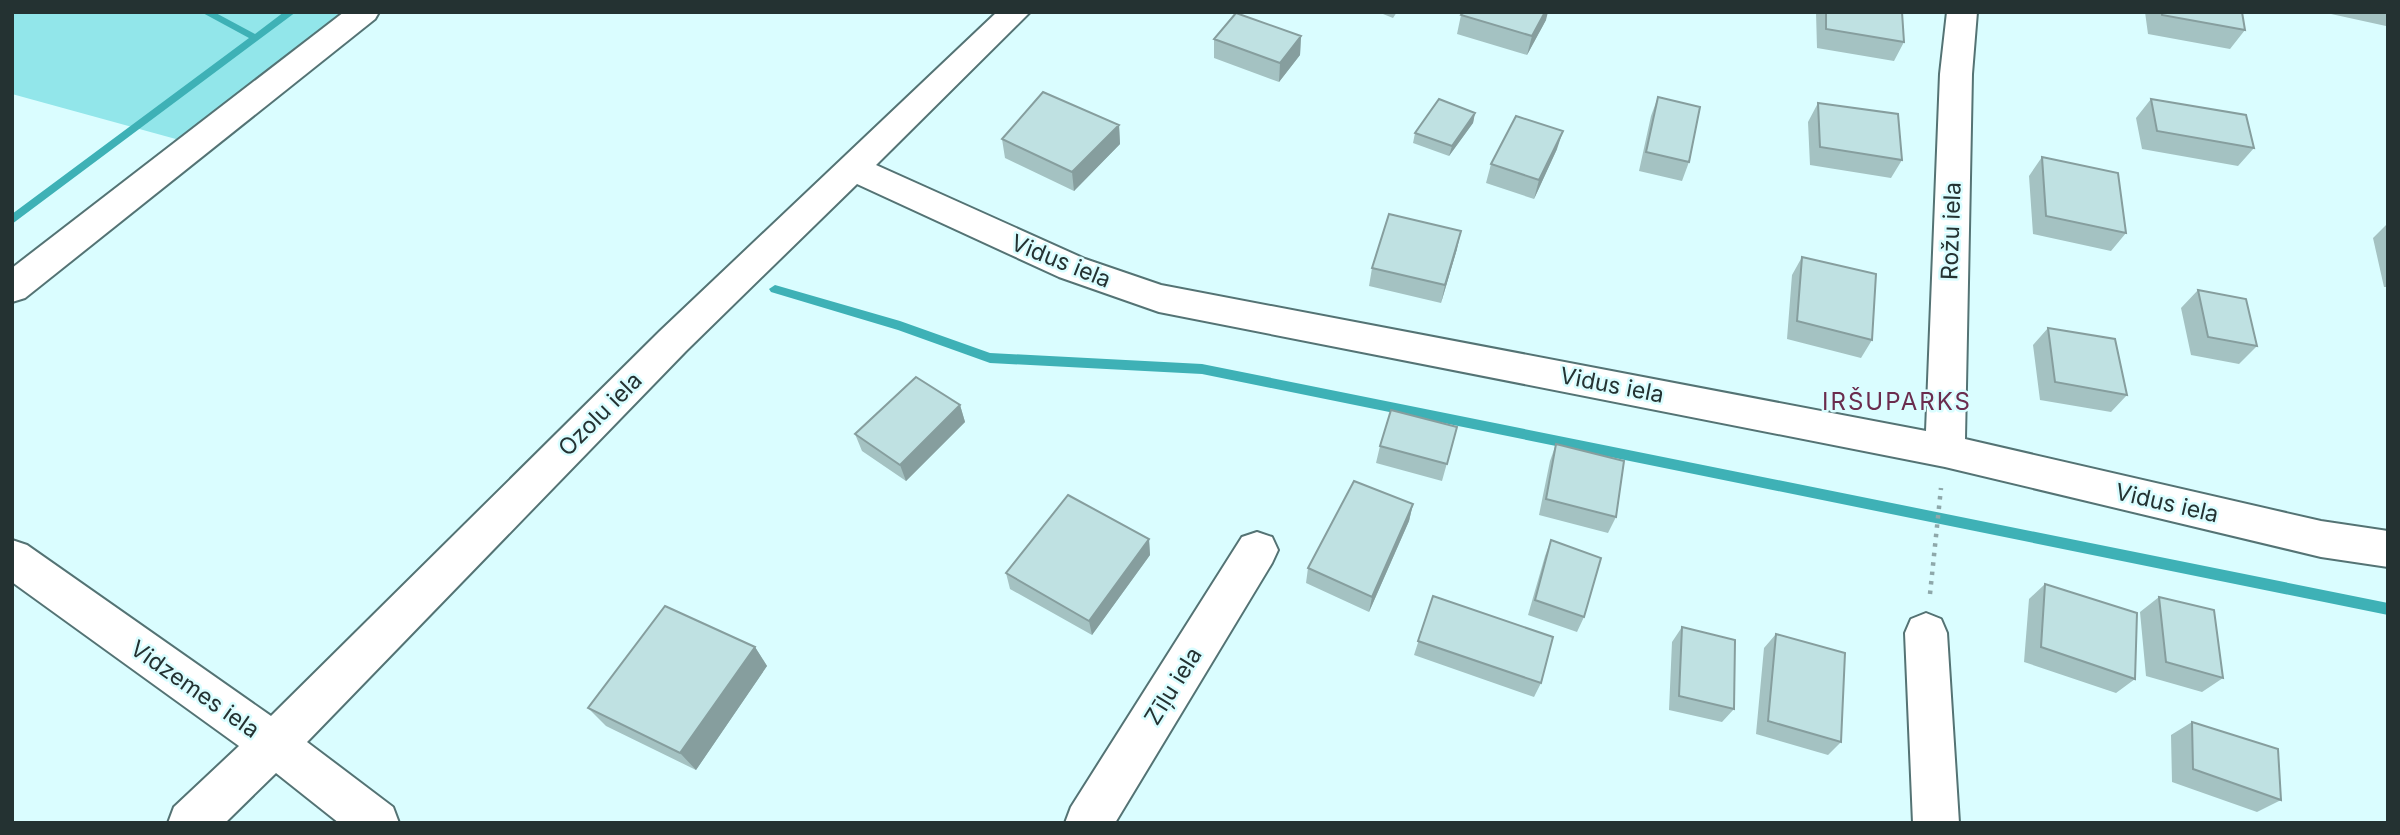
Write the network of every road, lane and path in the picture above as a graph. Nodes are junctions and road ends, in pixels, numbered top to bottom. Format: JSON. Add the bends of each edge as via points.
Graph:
{"nodes":[{"id":1,"x":364,"y":12,"type":"edge"},
{"id":2,"x":1015,"y":12,"type":"edge"},
{"id":3,"x":1962,"y":12,"type":"edge"},
{"id":4,"x":855,"y":169,"type":"junction"},
{"id":5,"x":12,"y":288,"type":"edge"},
{"id":6,"x":1945,"y":451,"type":"junction"},
{"id":7,"x":1940,"y":503,"type":"dead end"},
{"id":8,"x":2388,"y":549,"type":"edge"},
{"id":9,"x":1257,"y":550,"type":"dead end"},
{"id":10,"x":12,"y":558,"type":"edge"},
{"id":11,"x":1926,"y":633,"type":"joint"},
{"id":12,"x":274,"y":744,"type":"junction"},
{"id":13,"x":191,"y":823,"type":"edge"},
{"id":14,"x":376,"y":823,"type":"edge"},
{"id":15,"x":1088,"y":823,"type":"edge"},
{"id":16,"x":1936,"y":823,"type":"edge"}],
"edges":[{"from":1,"to":5,"type":"main road"},
{"from":2,"to":4,"type":"main road","name":"Ozolu iela"},
{"from":3,"to":6,"type":"main road","name":"Rožu iela","via":[[1956,74]]},
{"from":4,"to":6,"type":"main road","name":"Vidus iela","via":[[1072,268],[1159,298]]},
{"from":4,"to":12,"type":"main road","name":"Ozolu iela","via":[[673,341]]},
{"from":6,"to":8,"type":"main road","name":"Vidus iela","via":[[2321,539]]},
{"from":7,"to":11,"type":"path"},
{"from":9,"to":15,"type":"main road","name":"Zīļu iela"},
{"from":10,"to":12,"type":"main road","name":"Vidzemes iela"},
{"from":11,"to":16,"type":"main road"},
{"from":12,"to":13,"type":"main road","name":"Ozolu iela"},
{"from":12,"to":14,"type":"main road","name":"Vidzemes iela"}]}
